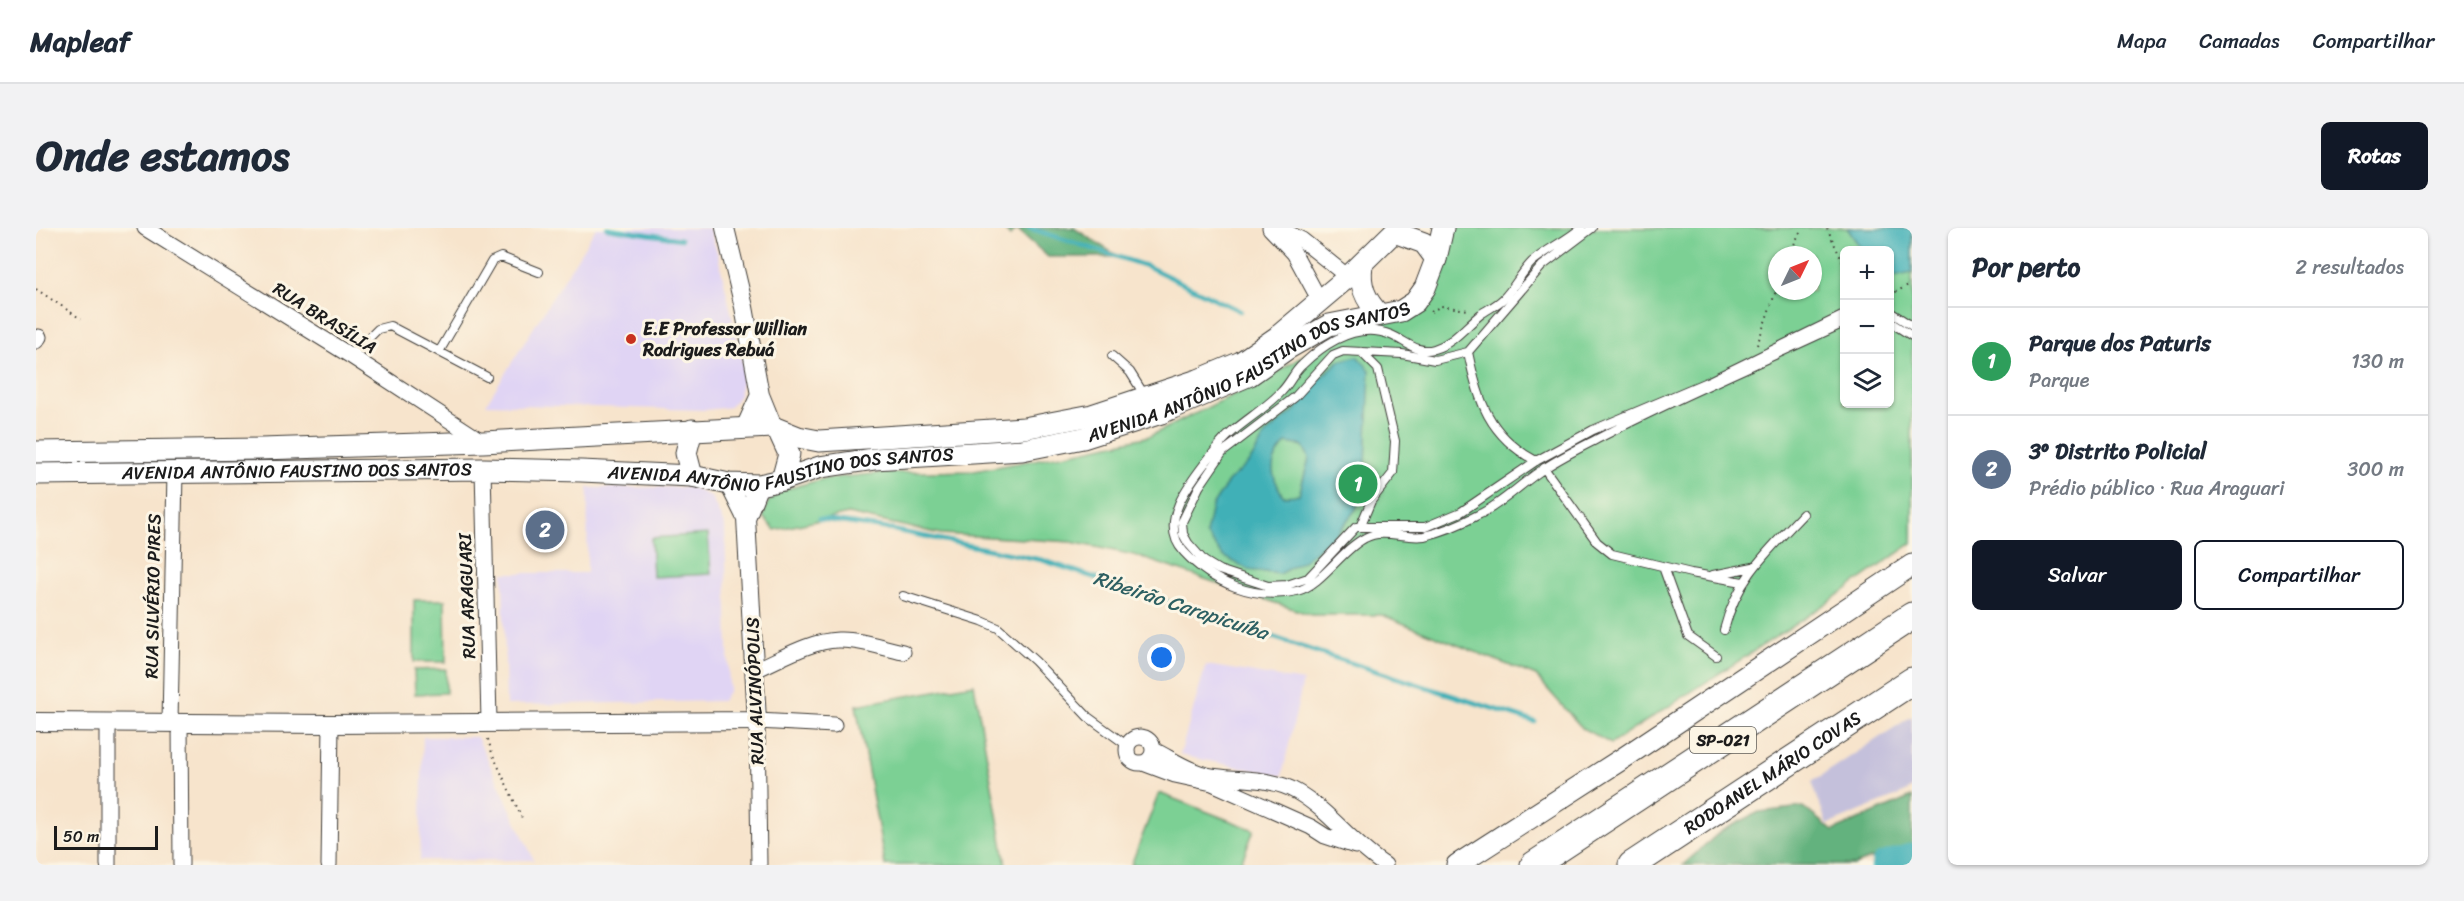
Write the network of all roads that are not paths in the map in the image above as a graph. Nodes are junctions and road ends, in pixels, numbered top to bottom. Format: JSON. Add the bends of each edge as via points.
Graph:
{"nodes":[{"id":1,"x":145,"y":228,"type":"edge"},
{"id":2,"x":724,"y":228,"type":"edge"},
{"id":3,"x":1270,"y":228,"type":"edge"},
{"id":4,"x":1278,"y":228,"type":"edge"},
{"id":5,"x":1443,"y":228,"type":"edge"},
{"id":6,"x":1581,"y":228,"type":"edge"},
{"id":7,"x":1592,"y":228,"type":"edge"},
{"id":8,"x":1396,"y":230,"type":"edge"},
{"id":9,"x":1436,"y":259,"type":"junction"},
{"id":10,"x":1355,"y":271,"type":"junction"},
{"id":11,"x":539,"y":272,"type":"dead end"},
{"id":12,"x":1320,"y":301,"type":"junction"},
{"id":13,"x":1380,"y":315,"type":"junction"},
{"id":14,"x":1894,"y":315,"type":"edge"},
{"id":15,"x":1840,"y":317,"type":"edge"},
{"id":16,"x":1840,"y":325,"type":"edge"},
{"id":17,"x":1894,"y":325,"type":"edge"},
{"id":18,"x":1912,"y":326,"type":"edge"},
{"id":19,"x":1912,"y":336,"type":"edge"},
{"id":20,"x":439,"y":351,"type":"junction"},
{"id":21,"x":1361,"y":352,"type":"junction"},
{"id":22,"x":1468,"y":352,"type":"junction"},
{"id":23,"x":351,"y":356,"type":"junction"},
{"id":24,"x":1112,"y":356,"type":"dead end"},
{"id":25,"x":487,"y":376,"type":"dead end"},
{"id":26,"x":760,"y":395,"type":"junction"},
{"id":27,"x":1146,"y":398,"type":"junction"},
{"id":28,"x":745,"y":428,"type":"junction"},
{"id":29,"x":776,"y":428,"type":"junction"},
{"id":30,"x":692,"y":430,"type":"junction"},
{"id":31,"x":483,"y":442,"type":"junction"},
{"id":32,"x":36,"y":452,"type":"edge"},
{"id":33,"x":1536,"y":461,"type":"junction"},
{"id":34,"x":1544,"y":468,"type":"junction"},
{"id":35,"x":483,"y":469,"type":"junction"},
{"id":36,"x":175,"y":472,"type":"junction"},
{"id":37,"x":36,"y":474,"type":"edge"},
{"id":38,"x":692,"y":476,"type":"junction"},
{"id":39,"x":782,"y":480,"type":"junction"},
{"id":40,"x":729,"y":484,"type":"junction"},
{"id":41,"x":759,"y":484,"type":"junction"},
{"id":42,"x":1803,"y":514,"type":"dead end"},
{"id":43,"x":746,"y":518,"type":"junction"},
{"id":44,"x":1360,"y":527,"type":"junction"},
{"id":45,"x":1912,"y":566,"type":"edge"},
{"id":46,"x":1663,"y":567,"type":"junction"},
{"id":47,"x":1753,"y":567,"type":"junction"},
{"id":48,"x":1709,"y":576,"type":"junction"},
{"id":49,"x":1743,"y":582,"type":"junction"},
{"id":50,"x":903,"y":596,"type":"dead end"},
{"id":51,"x":1912,"y":616,"type":"edge"},
{"id":52,"x":1724,"y":630,"type":"dead end"},
{"id":53,"x":903,"y":652,"type":"dead end"},
{"id":54,"x":1716,"y":656,"type":"dead end"},
{"id":55,"x":755,"y":670,"type":"junction"},
{"id":56,"x":1912,"y":681,"type":"edge"},
{"id":57,"x":489,"y":721,"type":"junction"},
{"id":58,"x":757,"y":721,"type":"junction"},
{"id":59,"x":36,"y":722,"type":"edge"},
{"id":60,"x":108,"y":722,"type":"junction"},
{"id":61,"x":175,"y":722,"type":"junction"},
{"id":62,"x":332,"y":724,"type":"junction"},
{"id":63,"x":834,"y":724,"type":"dead end"},
{"id":64,"x":1128,"y":746,"type":"junction"},
{"id":65,"x":1154,"y":750,"type":"junction"},
{"id":66,"x":1143,"y":763,"type":"junction"},
{"id":67,"x":1361,"y":848,"type":"junction"},
{"id":68,"x":108,"y":865,"type":"edge"},
{"id":69,"x":181,"y":865,"type":"edge"},
{"id":70,"x":329,"y":865,"type":"edge"},
{"id":71,"x":759,"y":865,"type":"edge"},
{"id":72,"x":1385,"y":865,"type":"edge"},
{"id":73,"x":1457,"y":865,"type":"edge"},
{"id":74,"x":1534,"y":865,"type":"edge"},
{"id":75,"x":1632,"y":865,"type":"edge"}],
"edges":[{"from":1,"to":23,"type":"street","name":"RUA BRASÍLIA"},
{"from":2,"to":26,"type":"street"},
{"from":3,"to":12,"type":"street","via":[[1294,253]]},
{"from":4,"to":10,"type":"street"},
{"from":5,"to":9,"type":"main road","name":"AVENIDA ANTÔNIO FAUSTINO DOS SANTOS"},
{"from":6,"to":34,"type":"lane","via":[[1530,264],[1503,298],[1443,346],[1420,351],[1390,335],[1369,330],[1333,340],[1217,447],[1178,505],[1172,523],[1175,541],[1197,566],[1230,585],[1252,593],[1296,591],[1313,583],[1367,536],[1422,536],[1451,527],[1482,513]]},
{"from":7,"to":22,"type":"lane","via":[[1542,266]]},
{"from":8,"to":9,"type":"main road","via":[[1424,243]]},
{"from":8,"to":10,"type":"main road","name":"AVENIDA ANTÔNIO FAUSTINO DOS SANTOS"},
{"from":9,"to":13,"type":"main road","name":"AVENIDA ANTÔNIO FAUSTINO DOS SANTOS","via":[[1415,302],[1401,311]]},
{"from":10,"to":12,"type":"main road","name":"AVENIDA ANTÔNIO FAUSTINO DOS SANTOS"},
{"from":10,"to":13,"type":"main road","via":[[1370,305]]},
{"from":11,"to":20,"type":"lane","via":[[501,257],[492,261]]},
{"from":12,"to":27,"type":"main road","name":"AVENIDA ANTÔNIO FAUSTINO DOS SANTOS","via":[[1241,362]]},
{"from":13,"to":39,"type":"main road","name":"AVENIDA ANTÔNIO FAUSTINO DOS SANTOS","via":[[1329,325],[1240,380],[1161,413],[1083,438],[1022,450],[874,459],[820,467]]},
{"from":14,"to":18,"type":"lane"},
{"from":15,"to":33,"type":"lane","via":[[1709,381],[1593,430]]},
{"from":16,"to":34,"type":"lane","via":[[1604,435]]},
{"from":17,"to":19,"type":"lane"},
{"from":20,"to":23,"type":"lane","via":[[386,326]]},
{"from":20,"to":25,"type":"lane"},
{"from":21,"to":22,"type":"lane","via":[[1435,360]]},
{"from":21,"to":44,"type":"lane","via":[[1378,369],[1395,441],[1393,473],[1371,501]]},
{"from":21,"to":44,"type":"lane","via":[[1333,355],[1295,397],[1223,452],[1199,487],[1182,522],[1188,543],[1204,561],[1268,586],[1308,578]]},
{"from":22,"to":33,"type":"lane","via":[[1474,384],[1488,419],[1508,443]]},
{"from":23,"to":31,"type":"street","name":"RUA BRASÍLIA"},
{"from":24,"to":27,"type":"lane","via":[[1130,372]]},
{"from":26,"to":28,"type":"street"},
{"from":26,"to":29,"type":"street"},
{"from":27,"to":29,"type":"main road","name":"AVENIDA ANTÔNIO FAUSTINO DOS SANTOS","via":[[1092,415],[1024,428],[819,441]]},
{"from":28,"to":29,"type":"main road","name":"AVENIDA ANTÔNIO FAUSTINO DOS SANTOS"},
{"from":28,"to":30,"type":"main road","name":"AVENIDA ANTÔNIO FAUSTINO DOS SANTOS"},
{"from":29,"to":39,"type":"main road","via":[[789,454]]},
{"from":30,"to":31,"type":"main road","name":"AVENIDA ANTÔNIO FAUSTINO DOS SANTOS"},
{"from":30,"to":38,"type":"main road","via":[[686,453]]},
{"from":31,"to":32,"type":"main road","name":"AVENIDA ANTÔNIO FAUSTINO DOS SANTOS"},
{"from":33,"to":44,"type":"lane","via":[[1461,512],[1425,527]]},
{"from":34,"to":46,"type":"lane","via":[[1596,542],[1612,554]]},
{"from":35,"to":36,"type":"main road","name":"AVENIDA ANTÔNIO FAUSTINO DOS SANTOS"},
{"from":35,"to":38,"type":"main road","name":"AVENIDA ANTÔNIO FAUSTINO DOS SANTOS"},
{"from":35,"to":57,"type":"street","name":"RUA ARAGUARI"},
{"from":36,"to":37,"type":"main road","name":"AVENIDA ANTÔNIO FAUSTINO DOS SANTOS"},
{"from":36,"to":61,"type":"street","name":"RUA SILVÉRIO PIRES"},
{"from":38,"to":40,"type":"main road","name":"AVENIDA ANTÔNIO FAUSTINO DOS SANTOS"},
{"from":39,"to":41,"type":"main road","name":"AVENIDA ANTÔNIO FAUSTINO DOS SANTOS"},
{"from":40,"to":41,"type":"main road","name":"AVENIDA ANTÔNIO FAUSTINO DOS SANTOS"},
{"from":40,"to":43,"type":"street","name":"RUA ALVINÓPOLIS"},
{"from":41,"to":43,"type":"street","name":"RUA ALVINÓPOLIS"},
{"from":42,"to":47,"type":"lane"},
{"from":43,"to":55,"type":"street","name":"RUA ALVINÓPOLIS"},
{"from":45,"to":73,"type":"main road"},
{"from":46,"to":48,"type":"lane"},
{"from":46,"to":54,"type":"lane","via":[[1688,636]]},
{"from":47,"to":48,"type":"lane"},
{"from":47,"to":49,"type":"lane"},
{"from":48,"to":49,"type":"lane"},
{"from":49,"to":52,"type":"lane"},
{"from":50,"to":64,"type":"lane","via":[[998,628],[1088,717]]},
{"from":51,"to":74,"type":"highway","number":"SP-021"},
{"from":53,"to":55,"type":"street","via":[[826,641]]},
{"from":55,"to":58,"type":"street","name":"RUA ALVINÓPOLIS"},
{"from":56,"to":75,"type":"highway","name":"RODOANEL MÁRIO COVAS","number":"SP-021"},
{"from":57,"to":58,"type":"street"},
{"from":57,"to":62,"type":"street"},
{"from":58,"to":63,"type":"street"},
{"from":58,"to":71,"type":"street","name":"RUA ALVINÓPOLIS"},
{"from":59,"to":60,"type":"street"},
{"from":60,"to":61,"type":"street"},
{"from":60,"to":68,"type":"street"},
{"from":61,"to":62,"type":"street"},
{"from":61,"to":69,"type":"street","name":"RUA SILVÉRIO PIRES"},
{"from":62,"to":70,"type":"street"},
{"from":64,"to":65,"type":"street","via":[[1134,738],[1142,737],[1150,741]]},
{"from":64,"to":66,"type":"street","via":[[1131,759]]},
{"from":65,"to":66,"type":"street"},
{"from":65,"to":67,"type":"street","via":[[1204,775],[1263,780],[1296,791]]},
{"from":66,"to":67,"type":"street","via":[[1212,783],[1325,836]]},
{"from":67,"to":72,"type":"street"}]}
